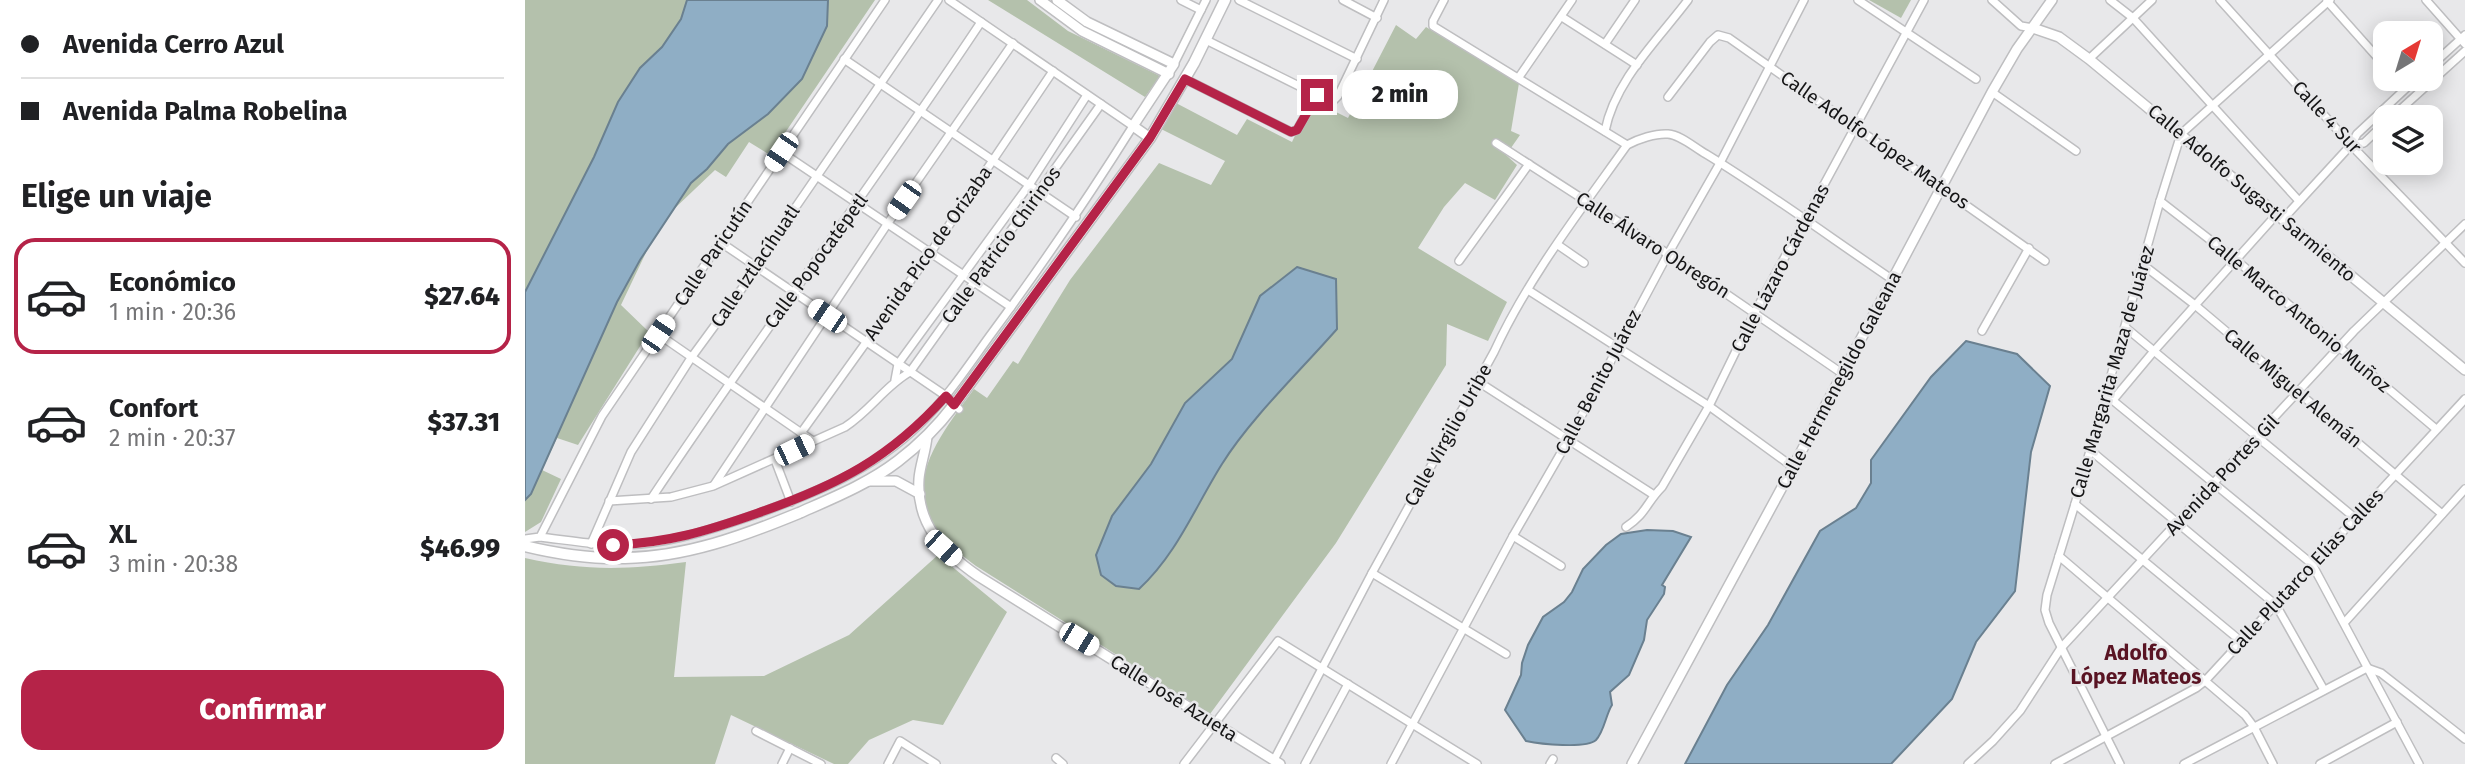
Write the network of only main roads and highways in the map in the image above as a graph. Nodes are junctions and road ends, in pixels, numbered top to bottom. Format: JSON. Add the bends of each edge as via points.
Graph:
{"nodes":[{"id":1,"x":1225,"y":0,"type":"edge"},
{"id":2,"x":525,"y":546,"type":"edge"}],
"edges":[{"from":1,"to":2,"type":"main road","via":[[1150,138],[957,407],[897,462],[867,481],[773,523],[671,554],[583,557]]}]}
